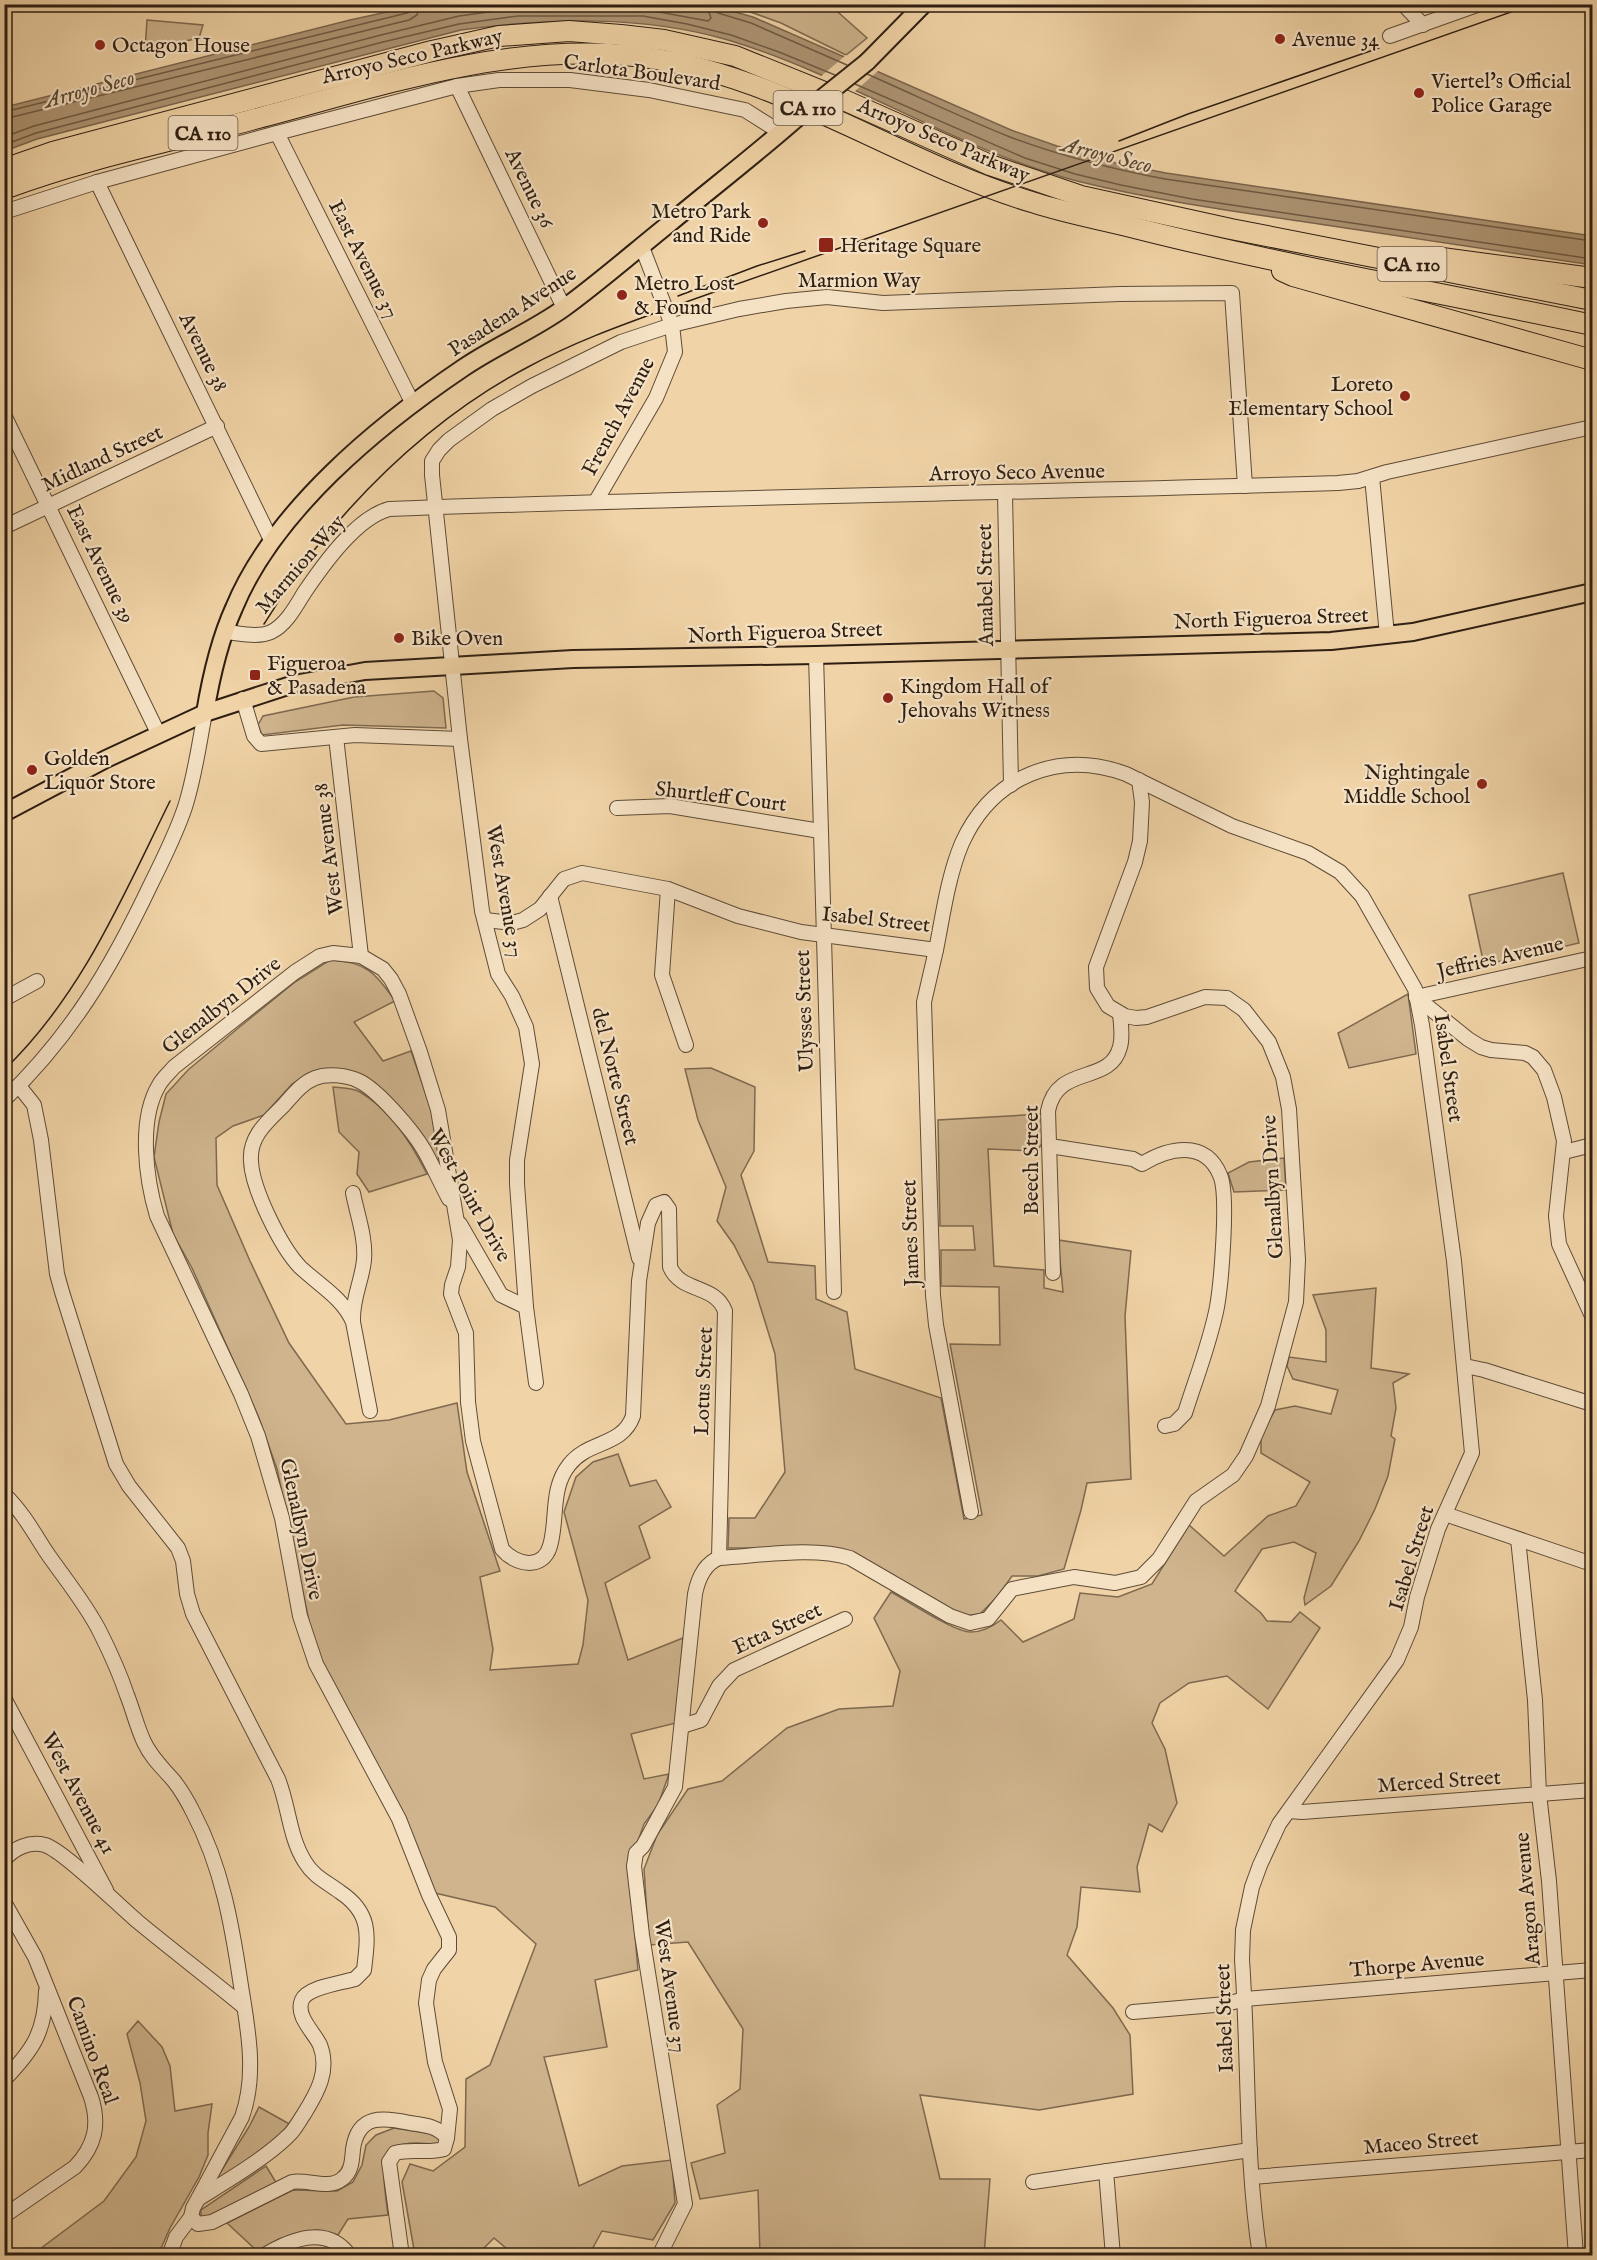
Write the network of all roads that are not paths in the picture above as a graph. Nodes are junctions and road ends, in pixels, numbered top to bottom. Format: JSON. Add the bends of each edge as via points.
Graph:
{"nodes":[{"id":1,"x":924,"y":4,"type":"edge"},
{"id":2,"x":1402,"y":4,"type":"edge"},
{"id":3,"x":1480,"y":4,"type":"edge"},
{"id":4,"x":1423,"y":25,"type":"junction"},
{"id":5,"x":1390,"y":36,"type":"dead end"},
{"id":6,"x":457,"y":86,"type":"junction"},
{"id":7,"x":780,"y":132,"type":"junction"},
{"id":8,"x":277,"y":133,"type":"junction"},
{"id":9,"x":4,"y":169,"type":"edge"},
{"id":10,"x":98,"y":182,"type":"junction"},
{"id":11,"x":4,"y":189,"type":"edge"},
{"id":12,"x":4,"y":212,"type":"edge"},
{"id":13,"x":1231,"y":228,"type":"junction"},
{"id":14,"x":642,"y":247,"type":"junction"},
{"id":15,"x":1253,"y":255,"type":"junction"},
{"id":16,"x":1593,"y":278,"type":"edge"},
{"id":17,"x":1593,"y":300,"type":"edge"},
{"id":18,"x":564,"y":308,"type":"junction"},
{"id":19,"x":672,"y":325,"type":"junction"},
{"id":20,"x":1593,"y":325,"type":"edge"},
{"id":21,"x":1593,"y":360,"type":"edge"},
{"id":22,"x":413,"y":404,"type":"junction"},
{"id":23,"x":4,"y":415,"type":"edge"},
{"id":24,"x":217,"y":426,"type":"junction"},
{"id":25,"x":1593,"y":427,"type":"edge"},
{"id":26,"x":1372,"y":477,"type":"junction"},
{"id":27,"x":1245,"y":486,"type":"junction"},
{"id":28,"x":1005,"y":494,"type":"junction"},
{"id":29,"x":596,"y":501,"type":"junction"},
{"id":30,"x":49,"y":506,"type":"junction"},
{"id":31,"x":436,"y":507,"type":"junction"},
{"id":32,"x":4,"y":527,"type":"edge"},
{"id":33,"x":272,"y":542,"type":"junction"},
{"id":34,"x":1593,"y":592,"type":"edge"},
{"id":35,"x":225,"y":632,"type":"junction"},
{"id":36,"x":1387,"y":635,"type":"junction"},
{"id":37,"x":1007,"y":650,"type":"junction"},
{"id":38,"x":816,"y":655,"type":"junction"},
{"id":39,"x":452,"y":667,"type":"junction"},
{"id":40,"x":243,"y":699,"type":"junction"},
{"id":41,"x":205,"y":713,"type":"junction"},
{"id":42,"x":158,"y":733,"type":"junction"},
{"id":43,"x":336,"y":737,"type":"junction"},
{"id":44,"x":460,"y":739,"type":"junction"},
{"id":45,"x":1139,"y":780,"type":"junction"},
{"id":46,"x":1011,"y":784,"type":"junction"},
{"id":47,"x":617,"y":808,"type":"dead end"},
{"id":48,"x":4,"y":813,"type":"edge"},
{"id":49,"x":820,"y":831,"type":"junction"},
{"id":50,"x":668,"y":889,"type":"junction"},
{"id":51,"x":550,"y":896,"type":"junction"},
{"id":52,"x":485,"y":920,"type":"junction"},
{"id":53,"x":822,"y":936,"type":"junction"},
{"id":54,"x":936,"y":950,"type":"junction"},
{"id":55,"x":361,"y":956,"type":"junction"},
{"id":56,"x":1593,"y":958,"type":"edge"},
{"id":57,"x":37,"y":981,"type":"dead end"},
{"id":58,"x":1416,"y":997,"type":"junction"},
{"id":59,"x":4,"y":999,"type":"edge"},
{"id":60,"x":1120,"y":1014,"type":"junction"},
{"id":61,"x":686,"y":1045,"type":"dead end"},
{"id":62,"x":19,"y":1086,"type":"junction"},
{"id":63,"x":4,"y":1100,"type":"edge"},
{"id":64,"x":1593,"y":1145,"type":"edge"},
{"id":65,"x":1050,"y":1146,"type":"junction"},
{"id":66,"x":1564,"y":1152,"type":"junction"},
{"id":67,"x":353,"y":1193,"type":"dead end"},
{"id":68,"x":664,"y":1202,"type":"joint"},
{"id":69,"x":456,"y":1216,"type":"junction"},
{"id":70,"x":641,"y":1266,"type":"junction"},
{"id":71,"x":1053,"y":1273,"type":"dead end"},
{"id":72,"x":834,"y":1292,"type":"dead end"},
{"id":73,"x":525,"y":1307,"type":"junction"},
{"id":74,"x":1593,"y":1316,"type":"edge"},
{"id":75,"x":353,"y":1322,"type":"junction"},
{"id":76,"x":1465,"y":1366,"type":"junction"},
{"id":77,"x":536,"y":1383,"type":"dead end"},
{"id":78,"x":1593,"y":1404,"type":"edge"},
{"id":79,"x":370,"y":1411,"type":"dead end"},
{"id":80,"x":1165,"y":1426,"type":"dead end"},
{"id":81,"x":4,"y":1494,"type":"edge"},
{"id":82,"x":971,"y":1512,"type":"dead end"},
{"id":83,"x":1445,"y":1515,"type":"junction"},
{"id":84,"x":1518,"y":1539,"type":"junction"},
{"id":85,"x":719,"y":1558,"type":"junction"},
{"id":86,"x":1593,"y":1564,"type":"edge"},
{"id":87,"x":845,"y":1619,"type":"dead end"},
{"id":88,"x":4,"y":1698,"type":"edge"},
{"id":89,"x":681,"y":1726,"type":"junction"},
{"id":90,"x":1593,"y":1790,"type":"edge"},
{"id":91,"x":1539,"y":1794,"type":"junction"},
{"id":92,"x":1289,"y":1811,"type":"junction"},
{"id":93,"x":4,"y":1860,"type":"edge"},
{"id":94,"x":4,"y":1902,"type":"edge"},
{"id":95,"x":119,"y":1905,"type":"junction"},
{"id":96,"x":1593,"y":1970,"type":"edge"},
{"id":97,"x":1555,"y":1973,"type":"junction"},
{"id":98,"x":47,"y":1986,"type":"junction"},
{"id":99,"x":1245,"y":1999,"type":"junction"},
{"id":100,"x":244,"y":2007,"type":"junction"},
{"id":101,"x":1132,"y":2012,"type":"dead end"},
{"id":102,"x":4,"y":2080,"type":"edge"},
{"id":103,"x":447,"y":2138,"type":"junction"},
{"id":104,"x":1250,"y":2150,"type":"junction"},
{"id":105,"x":1593,"y":2150,"type":"edge"},
{"id":106,"x":1570,"y":2152,"type":"junction"},
{"id":107,"x":1106,"y":2171,"type":"junction"},
{"id":108,"x":1252,"y":2177,"type":"junction"},
{"id":109,"x":1033,"y":2182,"type":"dead end"},
{"id":110,"x":198,"y":2199,"type":"junction"},
{"id":111,"x":4,"y":2216,"type":"edge"},
{"id":112,"x":191,"y":2217,"type":"junction"},
{"id":113,"x":169,"y":2256,"type":"edge"},
{"id":114,"x":263,"y":2256,"type":"edge"},
{"id":115,"x":350,"y":2256,"type":"edge"},
{"id":116,"x":402,"y":2256,"type":"edge"},
{"id":117,"x":659,"y":2256,"type":"edge"},
{"id":118,"x":1113,"y":2256,"type":"edge"},
{"id":119,"x":1260,"y":2256,"type":"edge"},
{"id":120,"x":1576,"y":2256,"type":"edge"}],
"edges":[{"from":1,"to":7,"type":"main road","name":"Pasadena Avenue","bridge":true,"via":[[867,62]]},
{"from":2,"to":4,"type":"street"},
{"from":3,"to":4,"type":"street"},
{"from":4,"to":5,"type":"street"},
{"from":6,"to":7,"type":"street","name":"Carlota Boulevard","via":[[534,78],[604,83],[745,110]]},
{"from":6,"to":8,"type":"street","name":"Carlota Boulevard"},
{"from":6,"to":18,"type":"street","name":"Avenue 36"},
{"from":7,"to":14,"type":"main road","name":"Pasadena Avenue"},
{"from":8,"to":10,"type":"street","name":"Carlota Boulevard"},
{"from":8,"to":22,"type":"street","name":"East Avenue 37"},
{"from":9,"to":13,"type":"highway","name":"Arroyo Seco Parkway","number":"CA 110","via":[[53,152],[432,51],[499,36],[569,31],[664,40],[735,56],[990,165],[1081,196]]},
{"from":10,"to":12,"type":"street","name":"Carlota Boulevard"},
{"from":10,"to":24,"type":"street","name":"Avenue 38"},
{"from":11,"to":15,"type":"highway","name":"Arroyo Seco Parkway","number":"CA 110","via":[[74,166],[436,72],[501,58],[561,52],[625,55],[728,76],[1033,203]]},
{"from":13,"to":16,"type":"highway"},
{"from":13,"to":17,"type":"highway","name":"Arroyo Seco Parkway","number":"CA 110"},
{"from":14,"to":18,"type":"main road","name":"Pasadena Avenue"},
{"from":14,"to":19,"type":"street","name":"French Avenue"},
{"from":15,"to":20,"type":"highway","name":"Arroyo Seco Parkway","number":"CA 110"},
{"from":15,"to":21,"type":"highway","via":[[1293,276]]},
{"from":18,"to":22,"type":"main road","name":"Pasadena Avenue","via":[[465,367]]},
{"from":19,"to":27,"type":"street","name":"Marmion Way","via":[[786,301],[827,297],[883,303],[1232,293]]},
{"from":19,"to":29,"type":"street","name":"French Avenue","via":[[675,352],[668,372]]},
{"from":19,"to":31,"type":"street","name":"Marmion Way","via":[[621,342],[572,366],[492,409],[449,440],[432,461]]},
{"from":22,"to":33,"type":"main road","name":"Pasadena Avenue","via":[[326,480]]},
{"from":23,"to":30,"type":"street","name":"East Avenue 39"},
{"from":24,"to":30,"type":"street","name":"Midland Street"},
{"from":24,"to":33,"type":"street","name":"Avenue 38"},
{"from":25,"to":26,"type":"street","name":"Arroyo Seco Avenue"},
{"from":26,"to":27,"type":"street","name":"Arroyo Seco Avenue","via":[[1338,483]]},
{"from":26,"to":36,"type":"street"},
{"from":27,"to":28,"type":"street","name":"Arroyo Seco Avenue"},
{"from":28,"to":29,"type":"street","name":"Arroyo Seco Avenue"},
{"from":28,"to":37,"type":"street","name":"Amabel Street"},
{"from":29,"to":31,"type":"street","name":"Arroyo Seco Avenue"},
{"from":30,"to":32,"type":"street","name":"Midland Street"},
{"from":30,"to":42,"type":"street","name":"East Avenue 39"},
{"from":31,"to":35,"type":"street","name":"Marmion Way","via":[[378,512],[353,532],[281,626],[259,634]]},
{"from":31,"to":39,"type":"street","name":"West Avenue 37"},
{"from":33,"to":35,"type":"main road","name":"Pasadena Avenue","via":[[241,593]]},
{"from":34,"to":36,"type":"main road","name":"North Figueroa Street"},
{"from":35,"to":41,"type":"main road","name":"Pasadena Avenue"},
{"from":36,"to":37,"type":"main road","name":"North Figueroa Street","via":[[1331,641]]},
{"from":37,"to":38,"type":"main road","name":"North Figueroa Street"},
{"from":37,"to":46,"type":"street","name":"Amabel Street"},
{"from":38,"to":39,"type":"main road","name":"North Figueroa Street","via":[[573,660]]},
{"from":38,"to":49,"type":"street","name":"Ulysses Street"},
{"from":39,"to":40,"type":"main road","name":"North Figueroa Street","via":[[365,671],[294,684]]},
{"from":39,"to":44,"type":"street","name":"West Avenue 37"},
{"from":40,"to":41,"type":"main road","name":"North Figueroa Street"},
{"from":40,"to":43,"type":"street","via":[[254,736],[261,744]]},
{"from":41,"to":42,"type":"main road","name":"North Figueroa Street"},
{"from":41,"to":62,"type":"street","via":[[185,806],[122,944],[76,1020]]},
{"from":42,"to":48,"type":"main road","name":"North Figueroa Street"},
{"from":43,"to":44,"type":"street"},
{"from":43,"to":55,"type":"street","name":"West Avenue 38"},
{"from":44,"to":52,"type":"street","name":"West Avenue 37"},
{"from":45,"to":46,"type":"street","name":"Isabel Street","via":[[1110,768],[1076,764],[1043,769]]},
{"from":45,"to":58,"type":"street","name":"Isabel Street","via":[[1232,826],[1308,853],[1340,872],[1362,896]]},
{"from":45,"to":60,"type":"street","via":[[1140,841],[1095,977],[1102,999]]},
{"from":46,"to":54,"type":"street","name":"Isabel Street","via":[[982,811],[962,844]]},
{"from":47,"to":49,"type":"street","name":"Shurtleff Court","via":[[670,806]]},
{"from":49,"to":53,"type":"street","name":"Ulysses Street"},
{"from":50,"to":51,"type":"street","name":"Isabel Street","via":[[582,873],[564,879]]},
{"from":50,"to":53,"type":"street","name":"Isabel Street","via":[[769,925]]},
{"from":50,"to":61,"type":"street","via":[[662,975]]},
{"from":51,"to":52,"type":"street","name":"Isabel Street","via":[[540,909],[523,920]]},
{"from":51,"to":70,"type":"street","name":"del Norte Street"},
{"from":52,"to":73,"type":"street","name":"West Avenue 37","via":[[498,974],[526,1026],[532,1064],[517,1168]]},
{"from":53,"to":54,"type":"street","name":"Isabel Street"},
{"from":53,"to":72,"type":"street","name":"Ulysses Street"},
{"from":54,"to":82,"type":"street","name":"James Street","via":[[924,1002],[933,1294]]},
{"from":55,"to":69,"type":"street","name":"Glenalbyn Drive","via":[[383,969],[403,1004],[436,1102]]},
{"from":55,"to":103,"type":"street","name":"Glenalbyn Drive","via":[[333,953],[308,962],[174,1068],[154,1095],[147,1172],[157,1216],[258,1436],[282,1518],[300,1616],[316,1664],[399,1819],[449,1937],[449,1950],[434,1969],[426,1992],[435,2062],[450,2109]]},
{"from":56,"to":58,"type":"street","name":"Jeffries Avenue"},
{"from":57,"to":59,"type":"street"},
{"from":58,"to":66,"type":"street","via":[[1481,1047],[1525,1053],[1540,1063],[1562,1126]]},
{"from":58,"to":76,"type":"street","name":"Isabel Street"},
{"from":60,"to":65,"type":"street","name":"Beech Street","via":[[1118,1055],[1108,1065],[1058,1088],[1051,1098]]},
{"from":60,"to":85,"type":"street","name":"Glenalbyn Drive","via":[[1147,1017],[1205,997],[1236,1002],[1269,1042],[1283,1077],[1289,1109],[1298,1260],[1296,1302],[1268,1406],[1233,1475],[1196,1501],[1159,1558],[1141,1577],[1115,1583],[1074,1577],[1012,1589],[988,1619],[970,1623],[950,1616],[837,1553]]},
{"from":62,"to":63,"type":"street"},
{"from":62,"to":110,"type":"street","via":[[34,1105],[57,1274],[116,1464],[178,1548],[193,1614],[278,1779],[291,1831],[305,1863],[359,1908],[367,1928],[362,1975],[311,1991],[302,1999],[301,2012],[322,2052],[318,2092],[294,2130]]},
{"from":64,"to":66,"type":"street"},
{"from":65,"to":71,"type":"street","name":"Beech Street"},
{"from":65,"to":80,"type":"street","via":[[1142,1164],[1171,1150],[1192,1150],[1210,1161],[1221,1175],[1224,1194],[1216,1309],[1185,1413],[1174,1424]]},
{"from":66,"to":74,"type":"street","via":[[1556,1208],[1559,1244]]},
{"from":67,"to":75,"type":"street","via":[[364,1248]]},
{"from":68,"to":70,"type":"street","name":"Glenalbyn Drive","via":[[656,1205],[651,1214]]},
{"from":68,"to":85,"type":"street","name":"Lotus Street","via":[[669,1209],[673,1275],[722,1301],[725,1311]]},
{"from":69,"to":70,"type":"street","name":"Glenalbyn Drive","via":[[460,1253],[451,1294],[466,1333],[473,1441],[502,1549],[523,1563],[540,1559],[550,1547],[556,1495],[569,1465],[587,1450],[624,1433],[630,1425]]},
{"from":69,"to":73,"type":"street","name":"West Point Drive","via":[[501,1294]]},
{"from":69,"to":75,"type":"street","name":"West Point Drive","via":[[410,1131],[358,1080],[316,1077],[261,1128],[251,1161],[260,1196],[273,1224],[298,1265],[341,1302]]},
{"from":73,"to":77,"type":"street","name":"West Avenue 37"},
{"from":75,"to":79,"type":"street","name":"West Point Drive"},
{"from":76,"to":78,"type":"street"},
{"from":76,"to":83,"type":"street","name":"Isabel Street","via":[[1472,1454]]},
{"from":81,"to":100,"type":"street","via":[[80,1598],[127,1692],[152,1758],[174,1781],[209,1844],[229,1912]]},
{"from":83,"to":84,"type":"street"},
{"from":83,"to":92,"type":"street","name":"Isabel Street","via":[[1402,1652]]},
{"from":84,"to":86,"type":"street"},
{"from":84,"to":91,"type":"street","name":"Aragon Avenue","via":[[1535,1700]]},
{"from":85,"to":89,"type":"street","name":"West Avenue 37","via":[[710,1562],[697,1585]]},
{"from":87,"to":89,"type":"street","name":"Etta Street","via":[[734,1670],[719,1686],[701,1720]]},
{"from":88,"to":95,"type":"street","name":"West Avenue 41","via":[[108,1893]]},
{"from":89,"to":117,"type":"street","name":"West Avenue 37","via":[[675,1787],[636,1853],[634,1866],[685,2204]]},
{"from":90,"to":91,"type":"street","name":"Merced Street"},
{"from":91,"to":92,"type":"street","name":"Merced Street"},
{"from":91,"to":97,"type":"street","name":"Aragon Avenue"},
{"from":92,"to":99,"type":"street","name":"Isabel Street","via":[[1260,1865],[1247,1907],[1242,1960]]},
{"from":93,"to":95,"type":"street","via":[[26,1845],[46,1845]]},
{"from":94,"to":98,"type":"street","name":"Camino Real"},
{"from":95,"to":100,"type":"street"},
{"from":96,"to":97,"type":"street","name":"Thorpe Avenue"},
{"from":97,"to":99,"type":"street","name":"Thorpe Avenue"},
{"from":97,"to":106,"type":"street","name":"Aragon Avenue"},
{"from":98,"to":102,"type":"street","via":[[40,2032],[24,2059]]},
{"from":98,"to":111,"type":"street","name":"Camino Real","via":[[93,2104],[95,2136],[75,2167]]},
{"from":99,"to":101,"type":"street","name":"Thorpe Avenue"},
{"from":99,"to":104,"type":"street","name":"Isabel Street"},
{"from":100,"to":110,"type":"street","via":[[251,2055],[247,2103]]},
{"from":103,"to":112,"type":"street","via":[[434,2127],[376,2118],[360,2130],[352,2164],[343,2179],[322,2184],[292,2182],[212,2222],[198,2224]]},
{"from":103,"to":116,"type":"street","via":[[444,2149],[432,2153],[406,2149],[394,2153],[388,2162]]},
{"from":104,"to":107,"type":"street"},
{"from":104,"to":108,"type":"street","name":"Isabel Street"},
{"from":105,"to":106,"type":"street","name":"Maceo Street"},
{"from":106,"to":108,"type":"street","name":"Maceo Street"},
{"from":106,"to":120,"type":"street","name":"Aragon Avenue"},
{"from":107,"to":109,"type":"street"},
{"from":107,"to":118,"type":"street"},
{"from":108,"to":119,"type":"street","name":"Isabel Street"},
{"from":110,"to":112,"type":"street"},
{"from":112,"to":113,"type":"street","via":[[176,2236]]},
{"from":114,"to":115,"type":"street","via":[[301,2238],[316,2237],[334,2239]]}]}
